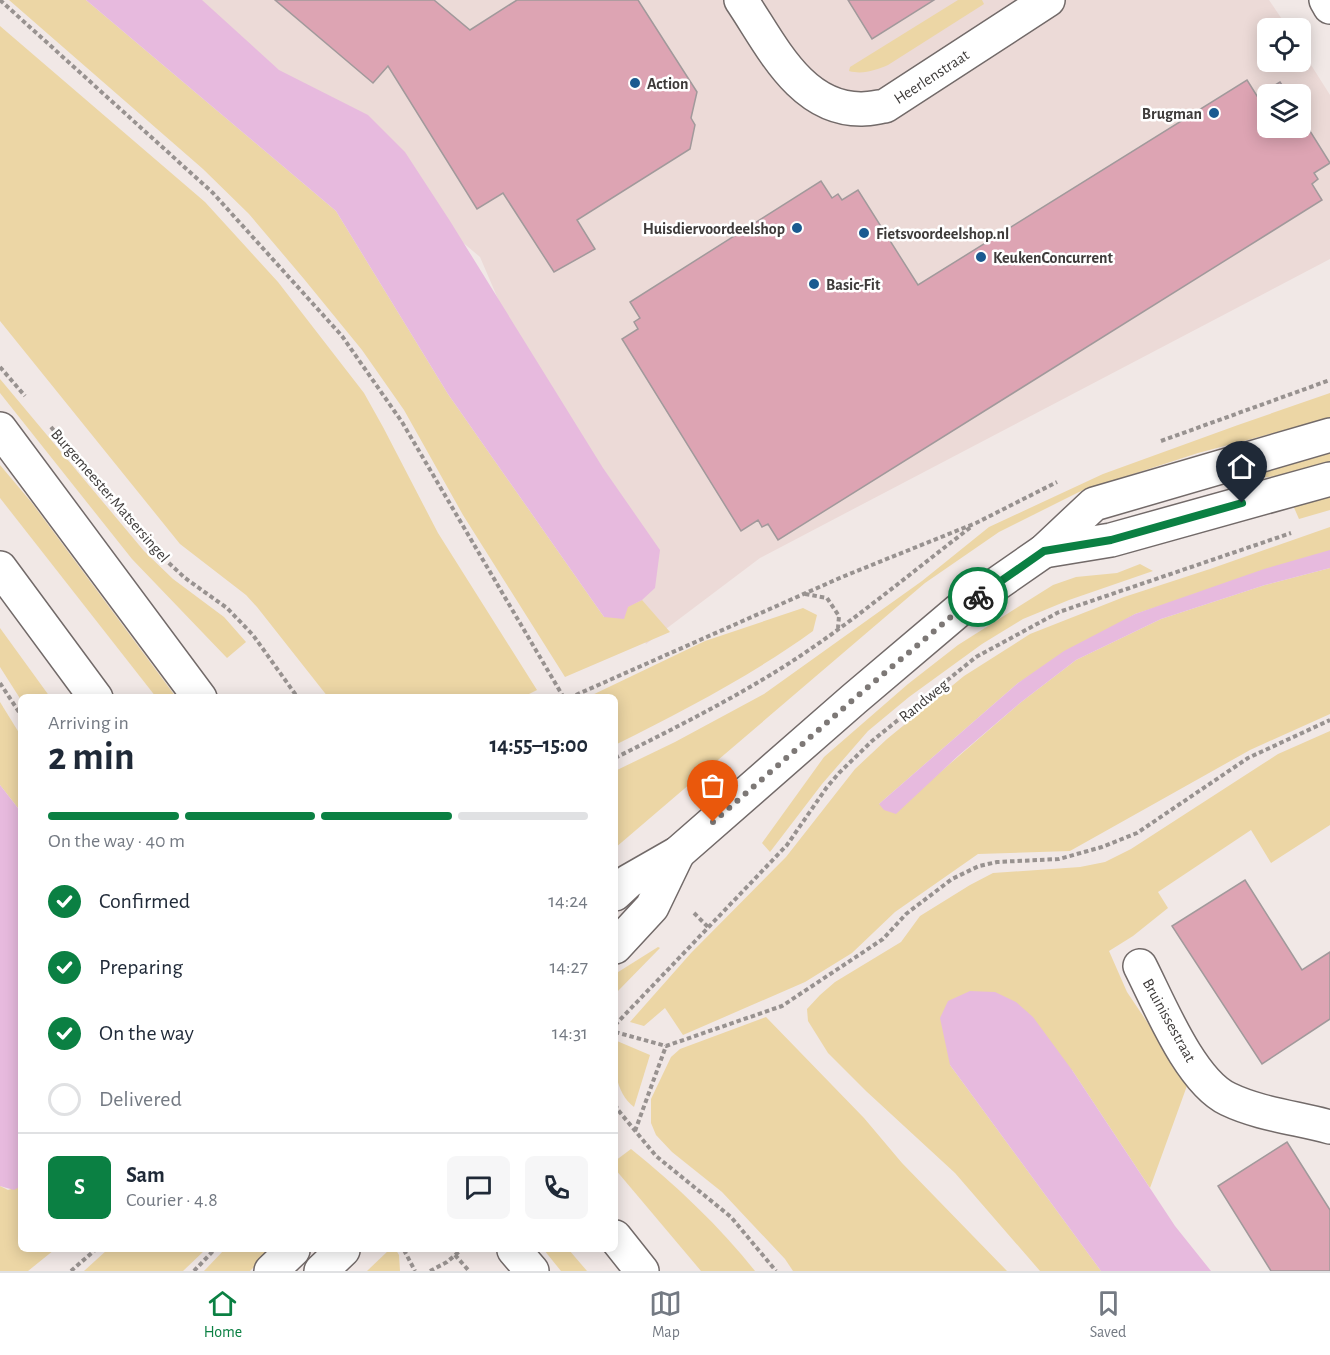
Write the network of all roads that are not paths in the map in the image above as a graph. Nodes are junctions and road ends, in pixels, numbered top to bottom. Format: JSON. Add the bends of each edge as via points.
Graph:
{"nodes":[{"id":1,"x":741,"y":0,"type":"edge"},
{"id":2,"x":1048,"y":0,"type":"edge"},
{"id":3,"x":1326,"y":0,"type":"edge"},
{"id":4,"x":1330,"y":7,"type":"edge"},
{"id":5,"x":0,"y":429,"type":"edge"},
{"id":6,"x":1330,"y":435,"type":"edge"},
{"id":7,"x":1330,"y":479,"type":"edge"},
{"id":8,"x":1044,"y":551,"type":"junction"},
{"id":9,"x":0,"y":568,"type":"edge"},
{"id":10,"x":93,"y":694,"type":"edge"},
{"id":11,"x":197,"y":694,"type":"edge"},
{"id":12,"x":678,"y":853,"type":"junction"},
{"id":13,"x":618,"y":891,"type":"edge"},
{"id":14,"x":618,"y":944,"type":"edge"},
{"id":15,"x":1140,"y":966,"type":"dead end"},
{"id":16,"x":1330,"y":1127,"type":"edge"},
{"id":17,"x":618,"y":1241,"type":"edge"},
{"id":18,"x":291,"y":1252,"type":"edge"},
{"id":19,"x":341,"y":1252,"type":"edge"},
{"id":20,"x":516,"y":1252,"type":"edge"},
{"id":21,"x":271,"y":1271,"type":"edge"},
{"id":22,"x":321,"y":1271,"type":"edge"},
{"id":23,"x":531,"y":1271,"type":"edge"},
{"id":24,"x":642,"y":1271,"type":"edge"}],
"edges":[{"from":1,"to":2,"type":"street","name":"Heerlenstraat","via":[[792,76],[815,97],[862,110],[885,106]]},
{"from":3,"to":4,"type":"street"},
{"from":5,"to":11,"type":"street"},
{"from":6,"to":8,"type":"street","via":[[1094,504]]},
{"from":7,"to":8,"type":"street","via":[[1111,540]]},
{"from":8,"to":12,"type":"street","via":[[959,610]]},
{"from":9,"to":10,"type":"street"},
{"from":12,"to":13,"type":"street"},
{"from":12,"to":14,"type":"street","via":[[652,907]]},
{"from":15,"to":16,"type":"street","name":"Bruinissestraat","via":[[1185,1053],[1207,1082],[1226,1098],[1250,1107]]},
{"from":17,"to":24,"type":"street"},
{"from":18,"to":21,"type":"street"},
{"from":19,"to":22,"type":"street"},
{"from":20,"to":23,"type":"street"}]}
